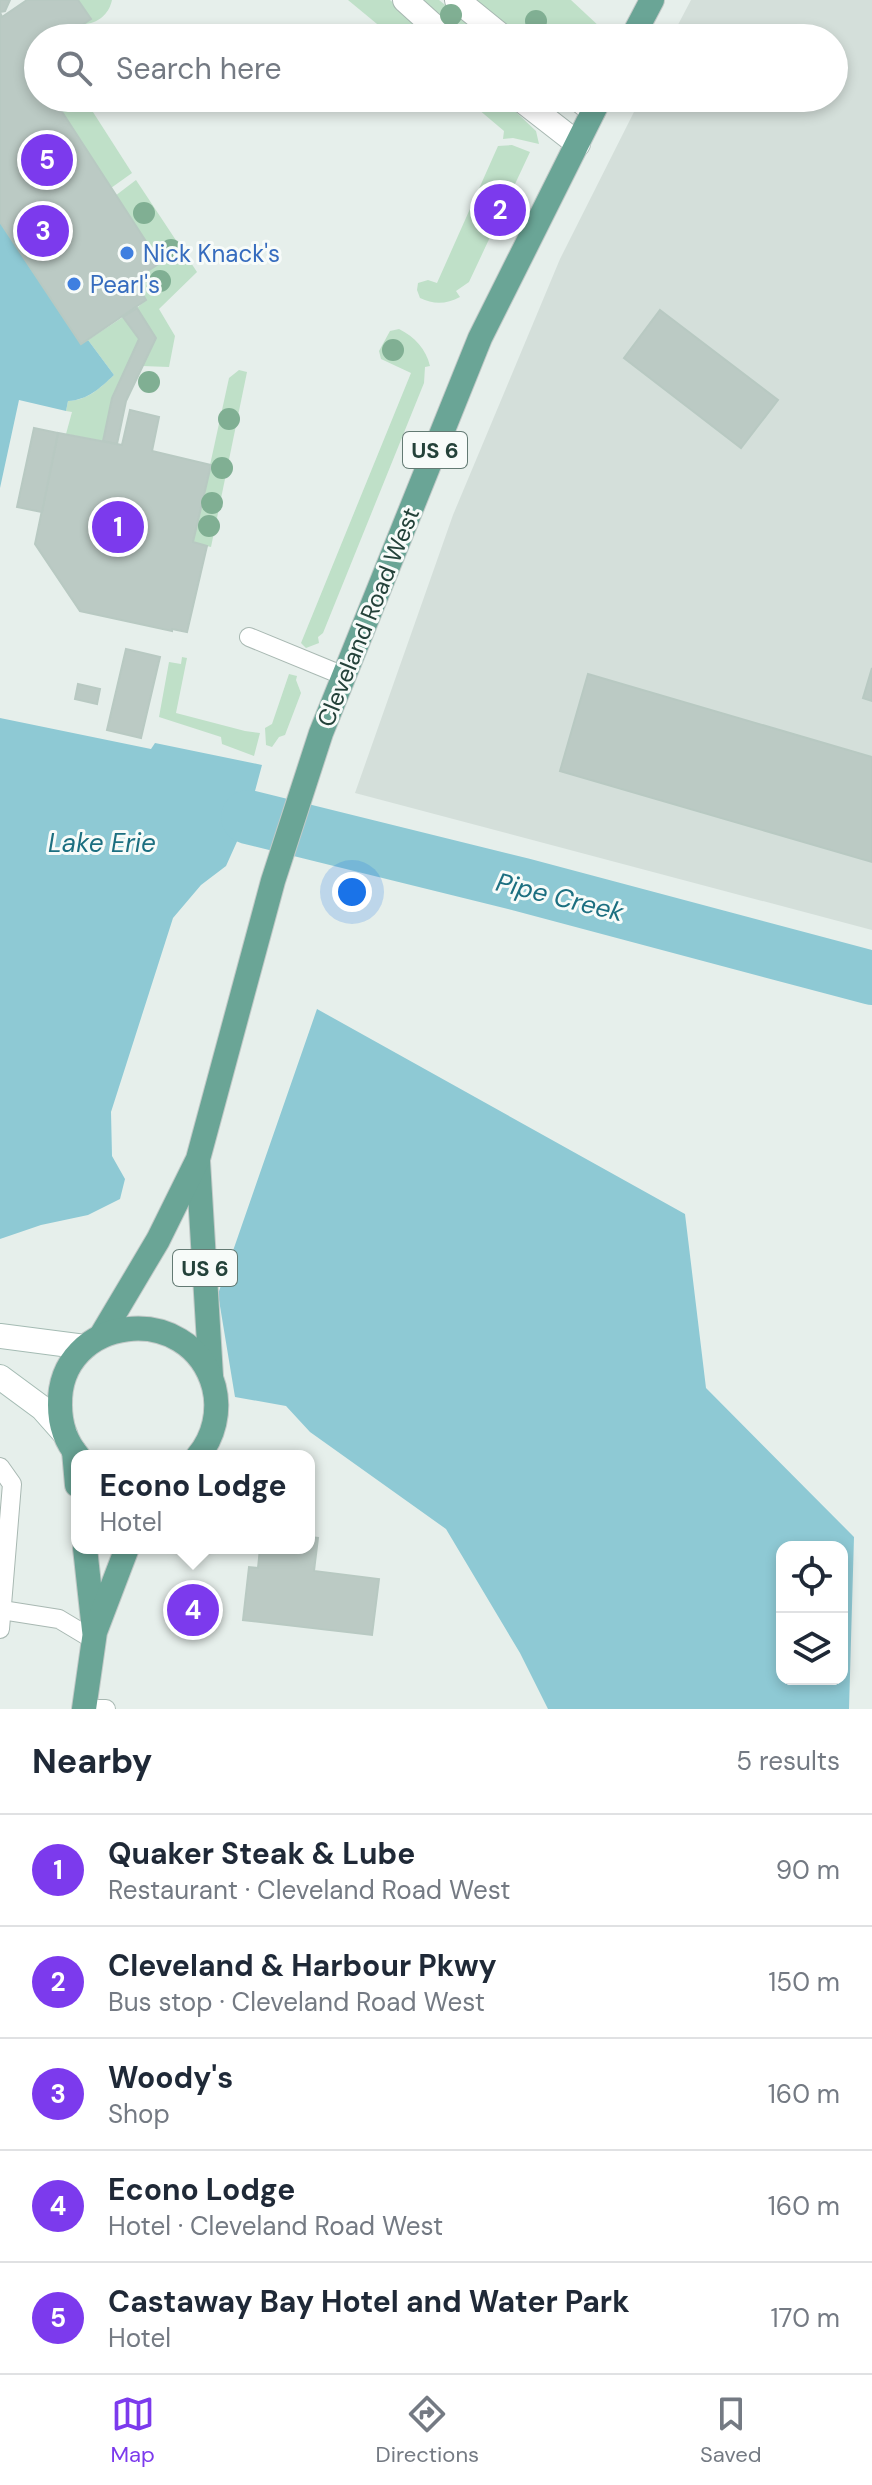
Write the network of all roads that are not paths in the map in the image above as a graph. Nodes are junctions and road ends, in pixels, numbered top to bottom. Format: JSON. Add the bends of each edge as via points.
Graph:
{"nodes":[{"id":1,"x":405,"y":0,"type":"edge"},
{"id":2,"x":457,"y":0,"type":"edge"},
{"id":3,"x":652,"y":0,"type":"edge"},
{"id":4,"x":432,"y":24,"type":"edge"},
{"id":5,"x":487,"y":24,"type":"edge"},
{"id":6,"x":639,"y":24,"type":"edge"},
{"id":7,"x":537,"y":112,"type":"edge"},
{"id":8,"x":587,"y":112,"type":"edge"},
{"id":9,"x":578,"y":144,"type":"junction"},
{"id":10,"x":249,"y":637,"type":"dead end"},
{"id":11,"x":344,"y":676,"type":"junction"},
{"id":12,"x":198,"y":1159,"type":"junction"},
{"id":13,"x":0,"y":1336,"type":"edge"},
{"id":14,"x":93,"y":1342,"type":"junction"},
{"id":15,"x":0,"y":1377,"type":"edge"},
{"id":16,"x":211,"y":1377,"type":"junction"},
{"id":17,"x":72,"y":1447,"type":"edge"},
{"id":18,"x":201,"y":1450,"type":"edge"},
{"id":19,"x":0,"y":1467,"type":"edge"},
{"id":20,"x":4,"y":1540,"type":"edge"},
{"id":21,"x":86,"y":1554,"type":"edge"},
{"id":22,"x":125,"y":1554,"type":"edge"},
{"id":23,"x":1,"y":1619,"type":"edge"},
{"id":24,"x":94,"y":1636,"type":"junction"},
{"id":25,"x":84,"y":1709,"type":"edge"},
{"id":26,"x":106,"y":1709,"type":"edge"}],
"edges":[{"from":1,"to":4,"type":"street"},
{"from":2,"to":5,"type":"street"},
{"from":3,"to":6,"type":"main road"},
{"from":7,"to":9,"type":"street"},
{"from":8,"to":9,"type":"main road","name":"Cleveland Road West","number":"US 6"},
{"from":9,"to":11,"type":"main road","name":"Cleveland Road West","number":"US 6","via":[[480,338]]},
{"from":10,"to":11,"type":"lane"},
{"from":11,"to":12,"type":"main road","name":"Cleveland Road West","number":"US 6","via":[[273,881]]},
{"from":12,"to":14,"type":"main road","name":"Cleveland Road West","number":"US 6","via":[[158,1240]]},
{"from":12,"to":16,"type":"main road","name":"Cleveland Road West","number":"US 6"},
{"from":13,"to":14,"type":"street"},
{"from":14,"to":16,"type":"main road","via":[[119,1330],[156,1329],[196,1353]]},
{"from":14,"to":17,"type":"main road","name":"Cleveland Road West","via":[[69,1370],[60,1397],[60,1416]]},
{"from":15,"to":17,"type":"street","via":[[42,1408]]},
{"from":16,"to":18,"type":"main road","name":"Cleveland Road West","via":[[216,1415]]},
{"from":19,"to":20,"type":"lane","via":[[12,1484]]},
{"from":20,"to":23,"type":"lane"},
{"from":21,"to":24,"type":"main road"},
{"from":22,"to":24,"type":"main road"},
{"from":23,"to":24,"type":"lane","via":[[59,1619]]},
{"from":24,"to":25,"type":"main road"},
{"from":25,"to":26,"type":"lane"}]}
